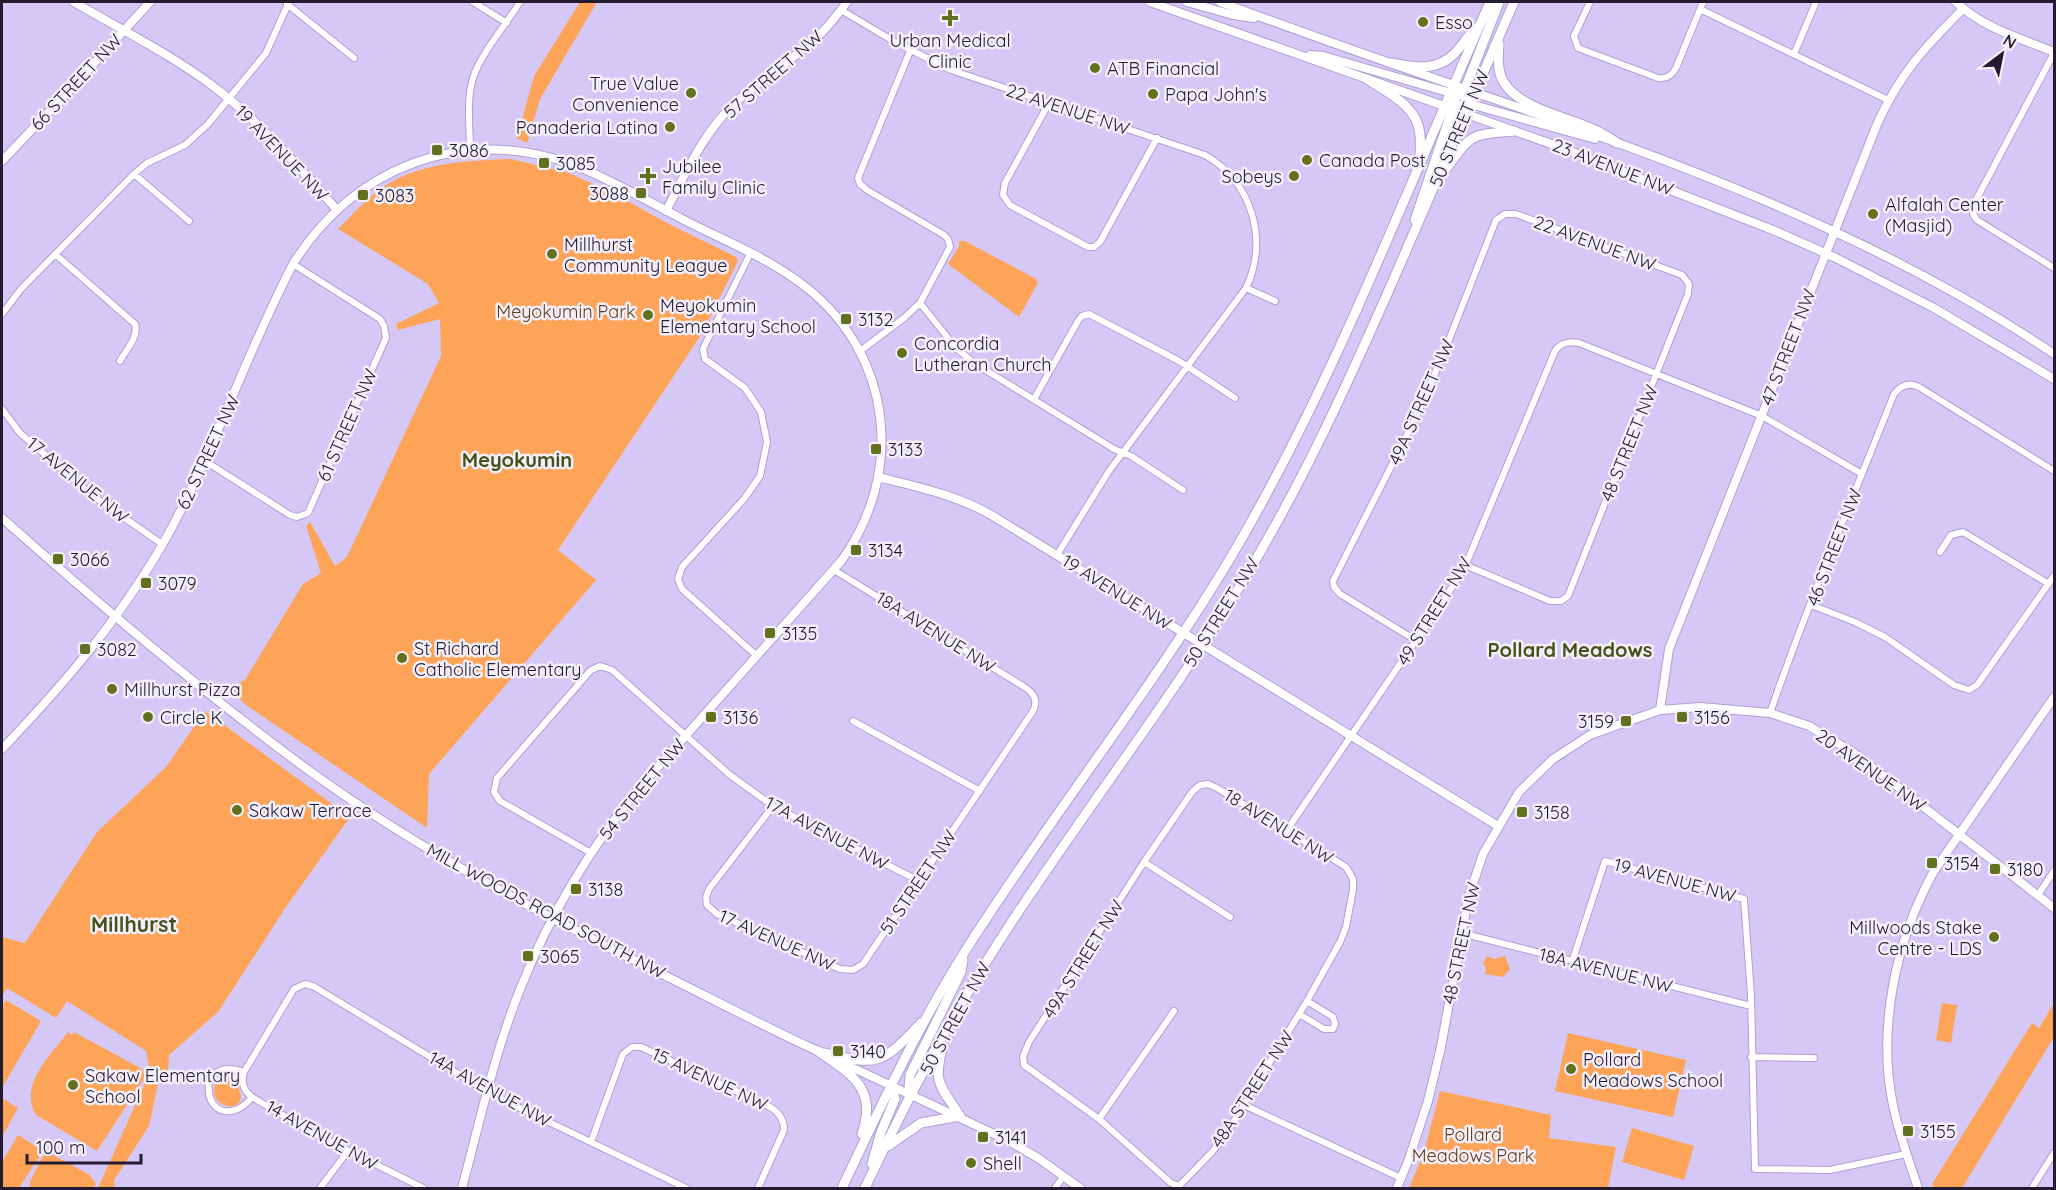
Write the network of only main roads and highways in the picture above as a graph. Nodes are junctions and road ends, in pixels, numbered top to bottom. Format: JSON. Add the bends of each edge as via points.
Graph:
{"nodes":[{"id":1,"x":150,"y":2,"type":"edge"},
{"id":2,"x":1150,"y":2,"type":"edge"},
{"id":3,"x":1187,"y":2,"type":"edge"},
{"id":4,"x":1220,"y":2,"type":"edge"},
{"id":5,"x":1490,"y":2,"type":"edge"},
{"id":6,"x":1499,"y":2,"type":"edge"},
{"id":7,"x":1514,"y":2,"type":"edge"},
{"id":8,"x":1269,"y":20,"type":"junction"},
{"id":9,"x":1480,"y":25,"type":"junction"},
{"id":10,"x":1499,"y":36,"type":"junction"},
{"id":11,"x":1298,"y":54,"type":"junction"},
{"id":12,"x":1391,"y":63,"type":"junction"},
{"id":13,"x":1367,"y":79,"type":"junction"},
{"id":14,"x":1459,"y":98,"type":"junction"},
{"id":15,"x":1465,"y":114,"type":"junction"},
{"id":16,"x":1514,"y":131,"type":"junction"},
{"id":17,"x":1619,"y":143,"type":"junction"},
{"id":18,"x":2,"y":161,"type":"edge"},
{"id":19,"x":1421,"y":161,"type":"junction"},
{"id":20,"x":1434,"y":188,"type":"junction"},
{"id":21,"x":1410,"y":242,"type":"junction"},
{"id":22,"x":2055,"y":354,"type":"edge"},
{"id":23,"x":2055,"y":379,"type":"edge"},
{"id":24,"x":963,"y":954,"type":"junction"},
{"id":25,"x":928,"y":1015,"type":"junction"},
{"id":26,"x":947,"y":1029,"type":"junction"},
{"id":27,"x":892,"y":1085,"type":"junction"},
{"id":28,"x":913,"y":1094,"type":"junction"},
{"id":29,"x":885,"y":1148,"type":"junction"},
{"id":30,"x":849,"y":1174,"type":"junction"},
{"id":31,"x":866,"y":1187,"type":"edge"},
{"id":32,"x":842,"y":1188,"type":"edge"}],
"edges":[{"from":1,"to":18,"type":"main road","name":"66 STREET NW"},
{"from":2,"to":11,"type":"main road","name":"23 AVENUE NW"},
{"from":3,"to":8,"type":"main road"},
{"from":4,"to":8,"type":"main road","name":"23 AVENUE NW"},
{"from":5,"to":9,"type":"main road","name":"50 STREET NW"},
{"from":6,"to":14,"type":"main road"},
{"from":7,"to":10,"type":"main road","name":"50 STREET NW"},
{"from":8,"to":12,"type":"main road","name":"23 AVENUE NW"},
{"from":9,"to":12,"type":"main road","via":[[1454,54],[1439,64],[1422,68]]},
{"from":9,"to":14,"type":"main road","name":"50 STREET NW"},
{"from":10,"to":14,"type":"main road","name":"50 STREET NW"},
{"from":10,"to":17,"type":"main road","via":[[1499,68],[1510,91],[1536,107]]},
{"from":11,"to":13,"type":"main road","name":"23 AVENUE NW"},
{"from":11,"to":14,"type":"main road","via":[[1323,56]]},
{"from":12,"to":14,"type":"main road","name":"23 AVENUE NW"},
{"from":13,"to":14,"type":"main road","name":"23 AVENUE NW"},
{"from":13,"to":19,"type":"main road","via":[[1401,100],[1413,114],[1420,134]]},
{"from":14,"to":15,"type":"main road","name":"50 STREET NW"},
{"from":14,"to":17,"type":"main road","name":"23 AVENUE NW"},
{"from":14,"to":19,"type":"main road","name":"50 STREET NW"},
{"from":14,"to":21,"type":"main road","via":[[1418,207]]},
{"from":15,"to":16,"type":"main road","name":"23 AVENUE NW"},
{"from":15,"to":20,"type":"main road","name":"50 STREET NW"},
{"from":16,"to":20,"type":"main road","via":[[1475,136],[1455,156]]},
{"from":16,"to":23,"type":"main road","name":"23 AVENUE NW","via":[[1718,207],[1826,253],[1934,308]]},
{"from":17,"to":22,"type":"main road","name":"23 AVENUE NW","via":[[1834,232],[1942,286]]},
{"from":19,"to":24,"type":"main road","name":"50 STREET NW","via":[[1314,402],[1251,522],[1184,633]]},
{"from":20,"to":21,"type":"main road","name":"50 STREET NW"},
{"from":21,"to":26,"type":"main road","name":"50 STREET NW","via":[[1347,385],[1243,581],[1012,921]]},
{"from":24,"to":25,"type":"main road","name":"50 STREET NW"},
{"from":24,"to":28,"type":"main road","via":[[961,972],[910,1075],[909,1089]]},
{"from":25,"to":27,"type":"main road","name":"50 STREET NW"},
{"from":25,"to":30,"type":"main road","via":[[897,1049],[877,1061],[853,1060],[818,1051],[851,1075],[861,1086],[866,1102],[865,1127]]},
{"from":26,"to":28,"type":"main road","name":"50 STREET NW"},
{"from":26,"to":29,"type":"main road","via":[[938,1079],[960,1116],[921,1122]]},
{"from":27,"to":30,"type":"main road","name":"50 STREET NW"},
{"from":27,"to":31,"type":"main road","via":[[895,1099]]},
{"from":28,"to":29,"type":"main road","name":"50 STREET NW"},
{"from":29,"to":31,"type":"main road","name":"50 STREET NW"},
{"from":30,"to":32,"type":"main road","name":"50 STREET NW"}]}
